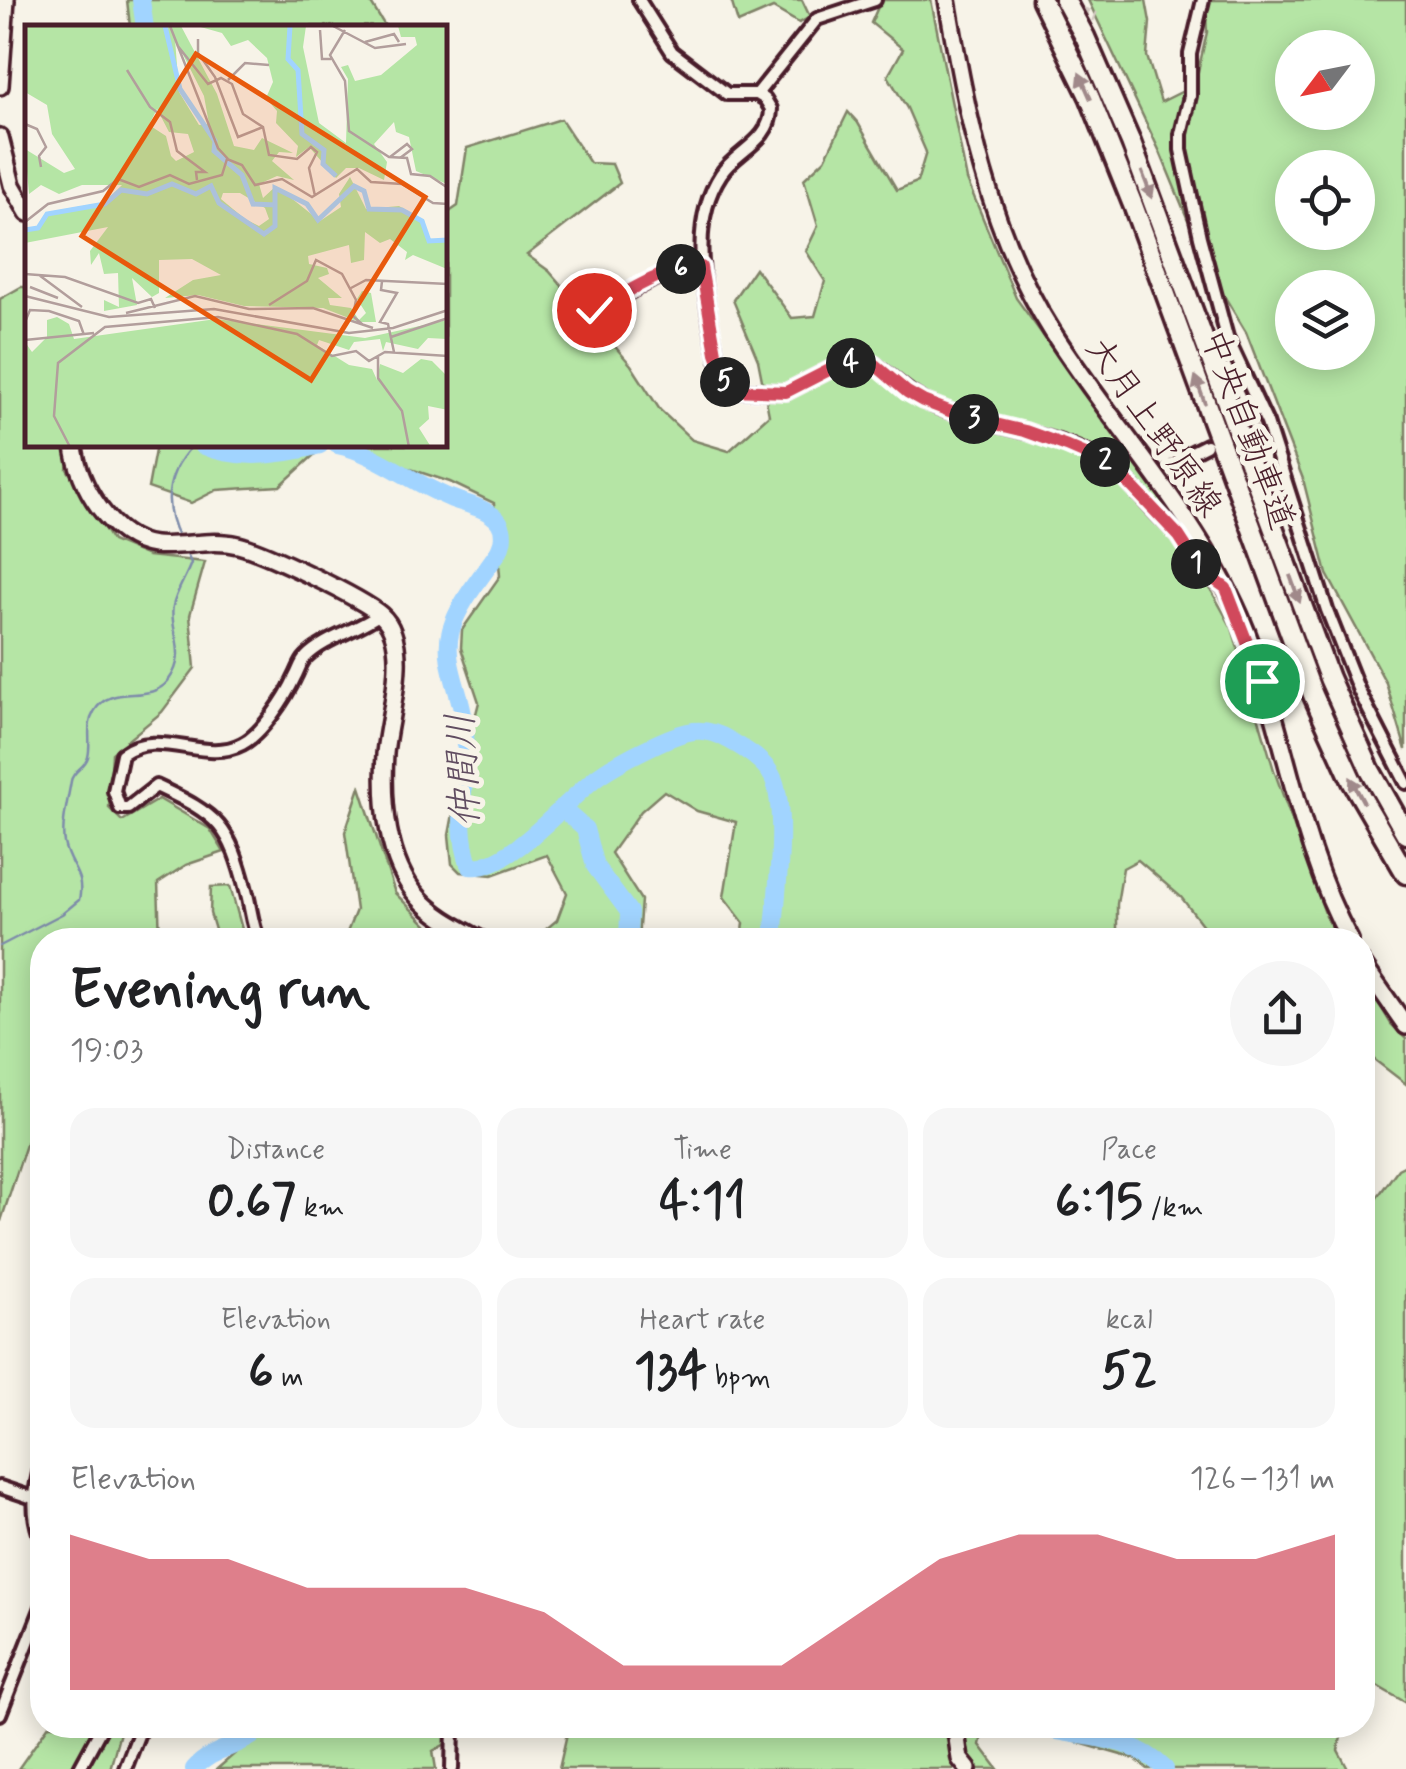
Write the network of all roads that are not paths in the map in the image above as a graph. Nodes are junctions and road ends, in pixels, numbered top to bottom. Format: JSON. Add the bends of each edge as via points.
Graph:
{"nodes":[{"id":1,"x":6,"y":0,"type":"edge"},
{"id":2,"x":639,"y":0,"type":"edge"},
{"id":3,"x":875,"y":0,"type":"edge"},
{"id":4,"x":947,"y":0,"type":"edge"},
{"id":5,"x":1042,"y":0,"type":"edge"},
{"id":6,"x":1065,"y":0,"type":"edge"},
{"id":7,"x":1202,"y":0,"type":"edge"},
{"id":8,"x":0,"y":86,"type":"edge"},
{"id":9,"x":758,"y":94,"type":"junction"},
{"id":10,"x":0,"y":137,"type":"edge"},
{"id":11,"x":25,"y":208,"type":"edge"},
{"id":12,"x":701,"y":267,"type":"junction"},
{"id":13,"x":578,"y":312,"type":"dead end"},
{"id":14,"x":1206,"y":445,"type":"tunnel mouth"},
{"id":15,"x":74,"y":448,"type":"edge"},
{"id":16,"x":1182,"y":457,"type":"tunnel mouth"},
{"id":17,"x":1226,"y":588,"type":"junction"},
{"id":18,"x":380,"y":614,"type":"junction"},
{"id":19,"x":1406,"y":783,"type":"edge"},
{"id":20,"x":1406,"y":834,"type":"edge"},
{"id":21,"x":1406,"y":874,"type":"edge"},
{"id":22,"x":256,"y":928,"type":"edge"},
{"id":23,"x":460,"y":928,"type":"edge"},
{"id":24,"x":1344,"y":928,"type":"edge"},
{"id":25,"x":1375,"y":982,"type":"edge"},
{"id":26,"x":1406,"y":1026,"type":"edge"},
{"id":27,"x":0,"y":1488,"type":"edge"},
{"id":28,"x":30,"y":1497,"type":"edge"},
{"id":29,"x":30,"y":1638,"type":"edge"},
{"id":30,"x":0,"y":1714,"type":"edge"},
{"id":31,"x":96,"y":1738,"type":"edge"},
{"id":32,"x":137,"y":1738,"type":"edge"},
{"id":33,"x":453,"y":1738,"type":"edge"},
{"id":34,"x":957,"y":1738,"type":"edge"},
{"id":35,"x":79,"y":1769,"type":"edge"},
{"id":36,"x":124,"y":1769,"type":"edge"},
{"id":37,"x":452,"y":1769,"type":"edge"},
{"id":38,"x":968,"y":1769,"type":"edge"}],
"edges":[{"from":1,"to":8,"type":"main road"},
{"from":2,"to":9,"type":"street","via":[[672,52],[727,94]]},
{"from":3,"to":9,"type":"street","via":[[816,19]]},
{"from":4,"to":17,"type":"main road","name":"大月上野原線","via":[[983,177],[1019,270],[1052,330],[1160,480]]},
{"from":21,"to":5,"type":"highway","name":"中央自動車道","one_way":true,"via":[[1313,695],[1133,205]]},
{"from":6,"to":20,"type":"highway","name":"中央自動車道","one_way":true,"via":[[1131,143],[1328,678]]},
{"from":7,"to":19,"type":"street","via":[[1181,150],[1227,337],[1359,691]]},
{"from":9,"to":12,"type":"street","via":[[769,103],[770,122],[722,172],[712,192]]},
{"from":10,"to":11,"type":"main road"},
{"from":12,"to":13,"type":"street","via":[[667,273]]},
{"from":12,"to":17,"type":"street","via":[[716,353],[730,390],[786,392],[837,366],[874,364],[923,401],[1088,454],[1142,486],[1146,504],[1201,570]]},
{"from":14,"to":16,"type":"street"},
{"from":15,"to":18,"type":"main road","via":[[95,499],[140,542],[240,546]]},
{"from":17,"to":24,"type":"main road","name":"大月上野原線","via":[[1250,643],[1321,877]]},
{"from":18,"to":22,"type":"street","via":[[304,658],[272,716],[241,745],[220,751],[136,744],[122,754],[114,791],[120,808],[156,786],[222,826]]},
{"from":18,"to":23,"type":"main road","via":[[397,655],[384,772],[396,858],[423,903]]},
{"from":25,"to":26,"type":"main road"},
{"from":27,"to":28,"type":"street"},
{"from":29,"to":30,"type":"street"},
{"from":31,"to":35,"type":"street"},
{"from":32,"to":36,"type":"street"},
{"from":33,"to":37,"type":"street"},
{"from":34,"to":38,"type":"main road"}]}
